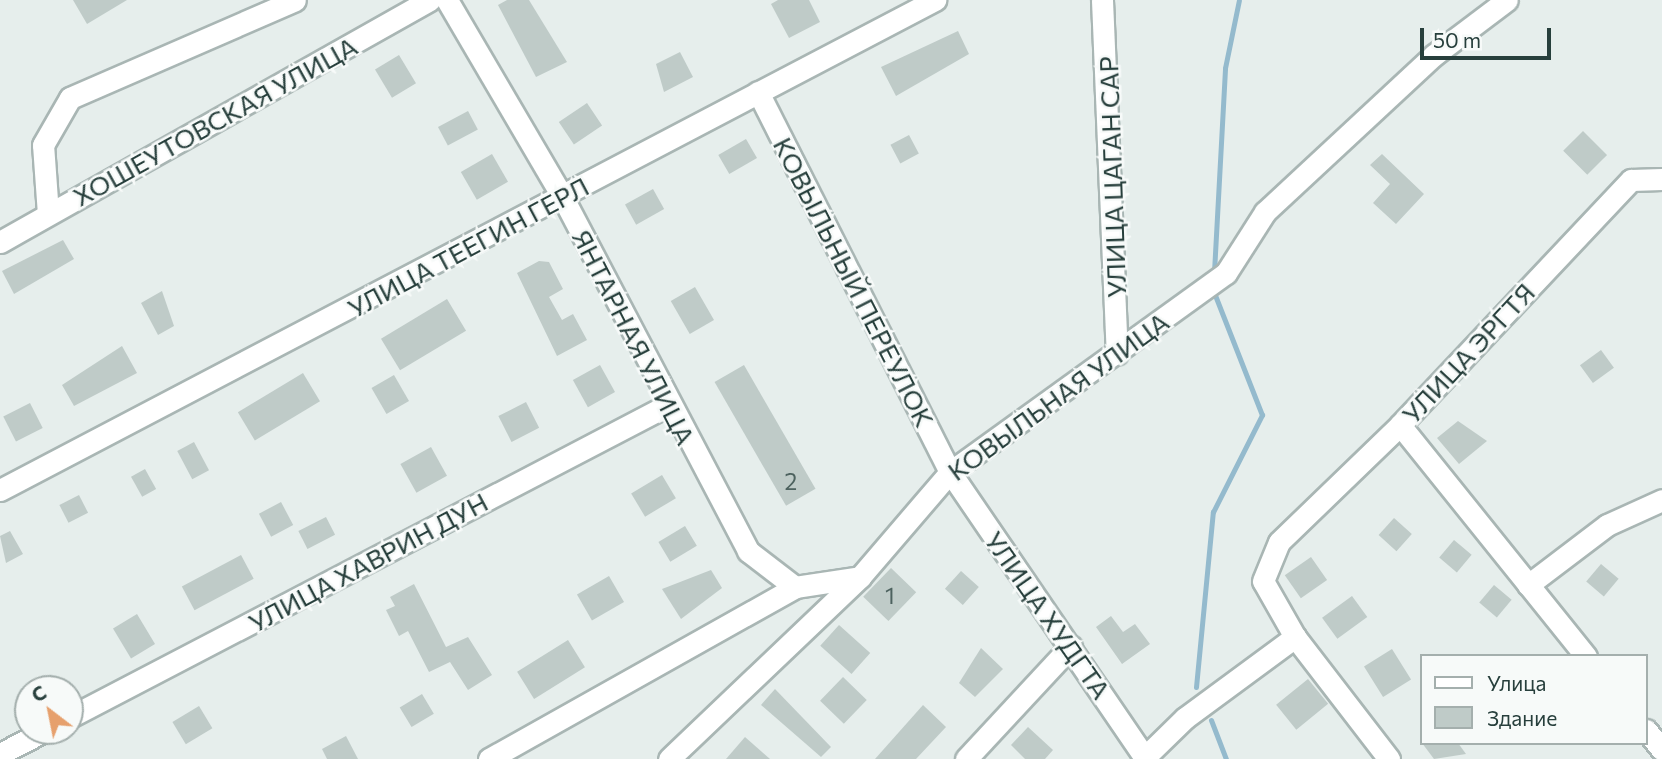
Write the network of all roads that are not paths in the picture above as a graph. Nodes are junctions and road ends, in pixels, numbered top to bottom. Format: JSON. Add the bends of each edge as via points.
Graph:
{"nodes":[{"id":1,"x":295,"y":0,"type":"edge"},
{"id":2,"x":430,"y":0,"type":"edge"},
{"id":3,"x":447,"y":0,"type":"edge"},
{"id":4,"x":935,"y":0,"type":"edge"},
{"id":5,"x":1102,"y":0,"type":"edge"},
{"id":6,"x":1507,"y":0,"type":"edge"},
{"id":7,"x":758,"y":92,"type":"junction"},
{"id":8,"x":1662,"y":179,"type":"edge"},
{"id":9,"x":563,"y":198,"type":"junction"},
{"id":10,"x":48,"y":214,"type":"junction"},
{"id":11,"x":0,"y":242,"type":"edge"},
{"id":12,"x":1117,"y":354,"type":"junction"},
{"id":13,"x":666,"y":406,"type":"junction"},
{"id":14,"x":1400,"y":425,"type":"junction"},
{"id":15,"x":950,"y":472,"type":"junction"},
{"id":16,"x":0,"y":490,"type":"edge"},
{"id":17,"x":1662,"y":500,"type":"edge"},
{"id":18,"x":860,"y":577,"type":"junction"},
{"id":19,"x":1528,"y":585,"type":"junction"},
{"id":20,"x":794,"y":587,"type":"junction"},
{"id":21,"x":1295,"y":637,"type":"junction"},
{"id":22,"x":1071,"y":646,"type":"junction"},
{"id":23,"x":1584,"y":654,"type":"edge"},
{"id":24,"x":84,"y":710,"type":"edge"},
{"id":25,"x":1648,"y":732,"type":"edge"},
{"id":26,"x":17,"y":745,"type":"edge"},
{"id":27,"x":1662,"y":750,"type":"edge"},
{"id":28,"x":0,"y":754,"type":"edge"},
{"id":29,"x":1145,"y":758,"type":"edge"},
{"id":30,"x":489,"y":759,"type":"edge"},
{"id":31,"x":669,"y":759,"type":"edge"},
{"id":32,"x":966,"y":759,"type":"edge"},
{"id":33,"x":1390,"y":759,"type":"edge"}],
"edges":[{"from":1,"to":10,"type":"street","via":[[70,98],[43,145]]},
{"from":2,"to":10,"type":"street","name":"ХОШЕУТОВСКАЯ УЛИЦА"},
{"from":3,"to":9,"type":"street","name":"ЯНТАРНАЯ УЛИЦА"},
{"from":4,"to":7,"type":"street","name":"УЛИЦА ТЕЕГИН ГЕРЛ"},
{"from":5,"to":12,"type":"street","name":"УЛИЦА ЦАГАН САР"},
{"from":6,"to":12,"type":"street","name":"КОВЫЛЬНАЯ УЛИЦА","via":[[1434,55],[1265,212],[1226,273]]},
{"from":7,"to":9,"type":"street","name":"УЛИЦА ТЕЕГИН ГЕРЛ"},
{"from":7,"to":15,"type":"street","name":"КОВЫЛЬНЫЙ ПЕРЕУЛОК"},
{"from":8,"to":14,"type":"street","name":"УЛИЦА ЭРГТЯ","via":[[1631,180]]},
{"from":9,"to":13,"type":"street","name":"ЯНТАРНАЯ УЛИЦА"},
{"from":9,"to":16,"type":"street","name":"УЛИЦА ТЕЕГИН ГЕРЛ"},
{"from":10,"to":11,"type":"street","name":"ХОШЕУТОВСКАЯ УЛИЦА"},
{"from":12,"to":15,"type":"street","name":"КОВЫЛЬНАЯ УЛИЦА"},
{"from":13,"to":20,"type":"street","name":"ЯНТАРНАЯ УЛИЦА","via":[[748,551]]},
{"from":13,"to":24,"type":"street","name":"УЛИЦА ХАВРИН ДУН"},
{"from":14,"to":19,"type":"street"},
{"from":14,"to":21,"type":"street","name":"УЛИЦА ЭРГТЯ","via":[[1279,542],[1263,581]]},
{"from":15,"to":18,"type":"street","name":"КОВЫЛЬНАЯ УЛИЦА"},
{"from":15,"to":22,"type":"street","name":"УЛИЦА ХУДГТА"},
{"from":17,"to":19,"type":"street","via":[[1607,525]]},
{"from":18,"to":20,"type":"street"},
{"from":18,"to":31,"type":"street","name":"КОВЫЛЬНАЯ УЛИЦА"},
{"from":19,"to":23,"type":"street"},
{"from":20,"to":30,"type":"street"},
{"from":21,"to":29,"type":"street","via":[[1185,718]]},
{"from":21,"to":33,"type":"street"},
{"from":22,"to":29,"type":"street","name":"УЛИЦА ХУДГТА"},
{"from":22,"to":32,"type":"street"},
{"from":25,"to":27,"type":"street"},
{"from":26,"to":28,"type":"street"}]}
